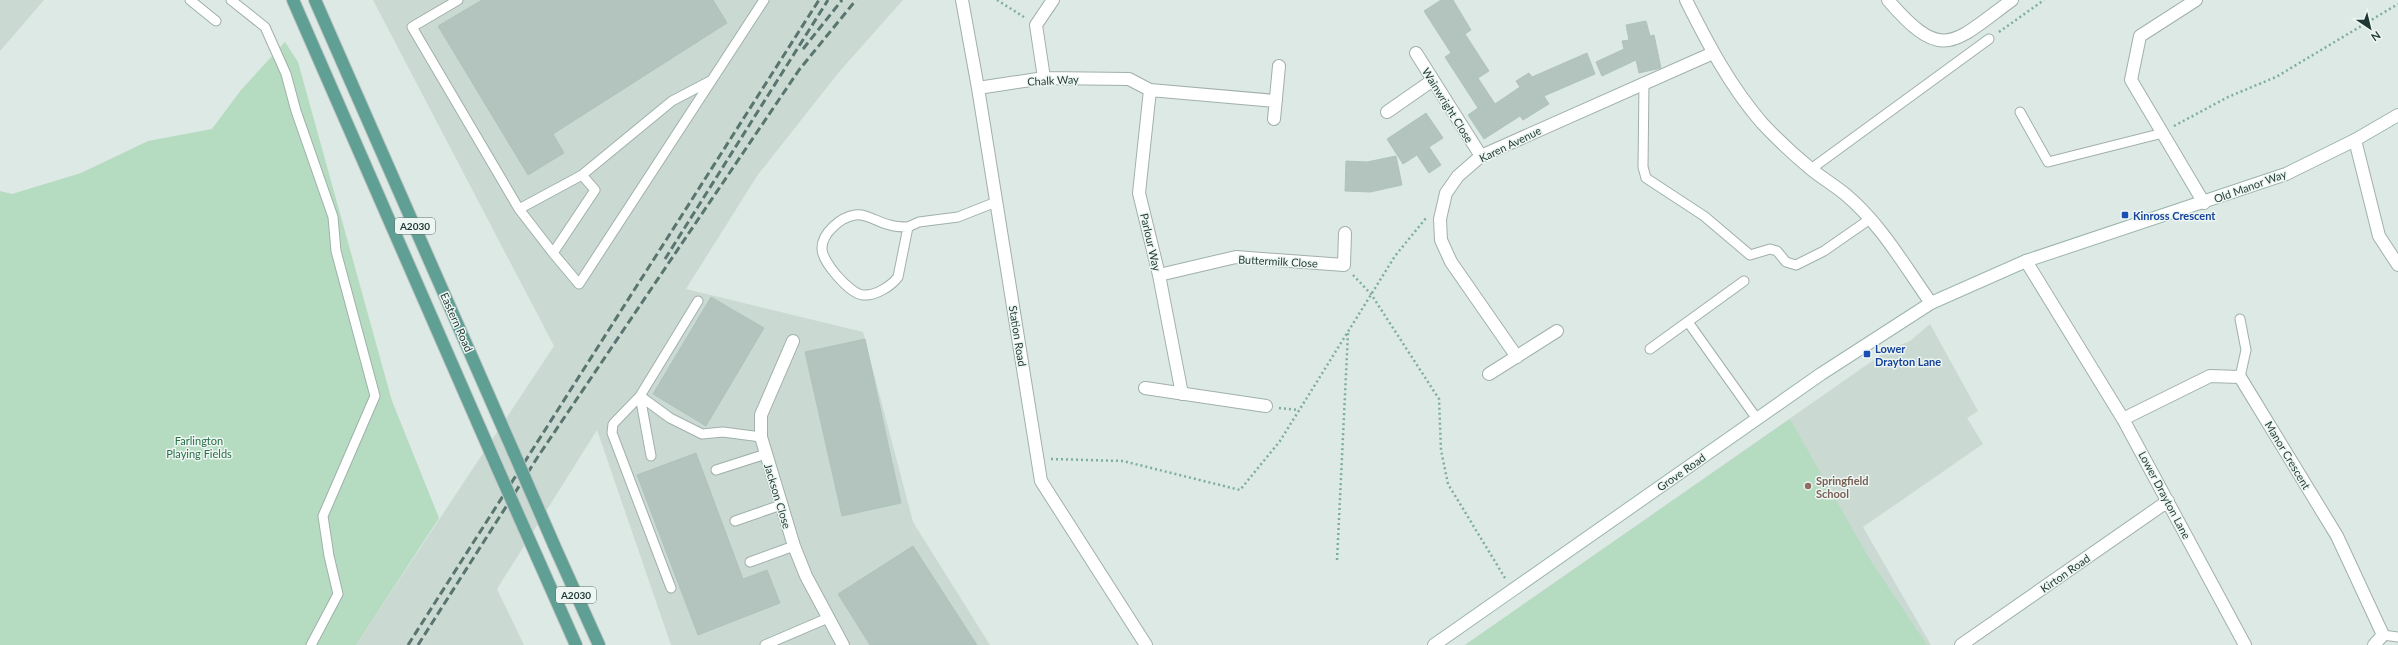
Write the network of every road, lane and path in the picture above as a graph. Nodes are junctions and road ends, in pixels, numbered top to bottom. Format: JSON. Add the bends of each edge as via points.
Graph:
{"nodes":[{"id":1,"x":190,"y":0,"type":"edge"},
{"id":2,"x":231,"y":0,"type":"edge"},
{"id":3,"x":293,"y":0,"type":"edge"},
{"id":4,"x":315,"y":0,"type":"edge"},
{"id":5,"x":458,"y":0,"type":"edge"},
{"id":6,"x":764,"y":0,"type":"edge"},
{"id":7,"x":962,"y":0,"type":"edge"},
{"id":8,"x":997,"y":0,"type":"edge"},
{"id":9,"x":1053,"y":0,"type":"edge"},
{"id":10,"x":1686,"y":0,"type":"edge"},
{"id":11,"x":1888,"y":0,"type":"edge"},
{"id":12,"x":2012,"y":0,"type":"edge"},
{"id":13,"x":2044,"y":0,"type":"edge"},
{"id":14,"x":2196,"y":0,"type":"edge"},
{"id":15,"x":2398,"y":4,"type":"edge"},
{"id":16,"x":216,"y":20,"type":"dead end"},
{"id":17,"x":1036,"y":25,"type":"junction"},
{"id":18,"x":1989,"y":39,"type":"joint"},
{"id":19,"x":1416,"y":53,"type":"dead end"},
{"id":20,"x":1713,"y":53,"type":"junction"},
{"id":21,"x":1279,"y":66,"type":"dead end"},
{"id":22,"x":1044,"y":78,"type":"junction"},
{"id":23,"x":713,"y":79,"type":"junction"},
{"id":24,"x":1433,"y":80,"type":"junction"},
{"id":25,"x":1644,"y":82,"type":"junction"},
{"id":26,"x":978,"y":88,"type":"junction"},
{"id":27,"x":1150,"y":90,"type":"junction"},
{"id":28,"x":1276,"y":100,"type":"junction"},
{"id":29,"x":1387,"y":112,"type":"dead end"},
{"id":30,"x":2020,"y":112,"type":"dead end"},
{"id":31,"x":2398,"y":115,"type":"edge"},
{"id":32,"x":1274,"y":119,"type":"dead end"},
{"id":33,"x":2163,"y":133,"type":"junction"},
{"id":34,"x":2355,"y":140,"type":"junction"},
{"id":35,"x":1481,"y":156,"type":"junction"},
{"id":36,"x":1811,"y":169,"type":"junction"},
{"id":37,"x":582,"y":175,"type":"junction"},
{"id":38,"x":996,"y":202,"type":"junction"},
{"id":39,"x":2204,"y":203,"type":"junction"},
{"id":40,"x":519,"y":209,"type":"junction"},
{"id":41,"x":1428,"y":216,"type":"dead end"},
{"id":42,"x":1870,"y":219,"type":"junction"},
{"id":43,"x":908,"y":227,"type":"junction"},
{"id":44,"x":1345,"y":233,"type":"dead end"},
{"id":45,"x":553,"y":253,"type":"junction"},
{"id":46,"x":2026,"y":261,"type":"junction"},
{"id":47,"x":1344,"y":265,"type":"junction"},
{"id":48,"x":2398,"y":265,"type":"edge"},
{"id":49,"x":1159,"y":275,"type":"junction"},
{"id":50,"x":1744,"y":281,"type":"dead end"},
{"id":51,"x":1371,"y":294,"type":"junction"},
{"id":52,"x":698,"y":301,"type":"dead end"},
{"id":53,"x":1931,"y":303,"type":"junction"},
{"id":54,"x":2240,"y":319,"type":"dead end"},
{"id":55,"x":1688,"y":322,"type":"junction"},
{"id":56,"x":1348,"y":331,"type":"junction"},
{"id":57,"x":1557,"y":331,"type":"dead end"},
{"id":58,"x":793,"y":342,"type":"dead end"},
{"id":59,"x":1650,"y":349,"type":"dead end"},
{"id":60,"x":1517,"y":357,"type":"junction"},
{"id":61,"x":1489,"y":374,"type":"dead end"},
{"id":62,"x":2240,"y":377,"type":"junction"},
{"id":63,"x":1145,"y":388,"type":"dead end"},
{"id":64,"x":1182,"y":394,"type":"junction"},
{"id":65,"x":640,"y":396,"type":"junction"},
{"id":66,"x":1266,"y":406,"type":"joint"},
{"id":67,"x":1299,"y":410,"type":"junction"},
{"id":68,"x":1757,"y":419,"type":"junction"},
{"id":69,"x":2123,"y":419,"type":"junction"},
{"id":70,"x":761,"y":437,"type":"junction"},
{"id":71,"x":766,"y":454,"type":"junction"},
{"id":72,"x":651,"y":456,"type":"dead end"},
{"id":73,"x":1038,"y":460,"type":"junction"},
{"id":74,"x":716,"y":470,"type":"dead end"},
{"id":75,"x":2168,"y":502,"type":"junction"},
{"id":76,"x":781,"y":505,"type":"junction"},
{"id":77,"x":734,"y":521,"type":"dead end"},
{"id":78,"x":794,"y":546,"type":"junction"},
{"id":79,"x":1337,"y":560,"type":"dead end"},
{"id":80,"x":750,"y":562,"type":"dead end"},
{"id":81,"x":670,"y":588,"type":"dead end"},
{"id":82,"x":1512,"y":590,"type":"junction"},
{"id":83,"x":828,"y":618,"type":"junction"},
{"id":84,"x":2383,"y":635,"type":"junction"},
{"id":85,"x":2398,"y":637,"type":"edge"},
{"id":86,"x":311,"y":645,"type":"edge"},
{"id":87,"x":576,"y":645,"type":"edge"},
{"id":88,"x":599,"y":645,"type":"edge"},
{"id":89,"x":765,"y":645,"type":"edge"},
{"id":90,"x":843,"y":645,"type":"edge"},
{"id":91,"x":1146,"y":645,"type":"edge"},
{"id":92,"x":1434,"y":645,"type":"edge"},
{"id":93,"x":1961,"y":645,"type":"edge"},
{"id":94,"x":2245,"y":645,"type":"edge"},
{"id":95,"x":2374,"y":645,"type":"edge"}],
"edges":[{"from":1,"to":16,"type":"lane"},
{"from":2,"to":86,"type":"lane","via":[[264,27],[286,74],[296,111],[333,217],[336,251],[375,396],[323,516],[338,594]]},
{"from":3,"to":87,"type":"main road","name":"Eastern Road","number":"A2030","bridge":true},
{"from":4,"to":88,"type":"main road","name":"Eastern Road","number":"A2030","bridge":true},
{"from":5,"to":40,"type":"lane","via":[[412,27]]},
{"from":6,"to":23,"type":"lane"},
{"from":7,"to":26,"type":"street","name":"Station Road"},
{"from":8,"to":17,"type":"path"},
{"from":9,"to":17,"type":"street"},
{"from":10,"to":20,"type":"street"},
{"from":11,"to":12,"type":"street","via":[[1903,17],[1931,40],[1945,41],[1959,39]]},
{"from":13,"to":18,"type":"path"},
{"from":14,"to":33,"type":"street","via":[[2140,36],[2131,80]]},
{"from":15,"to":33,"type":"path","via":[[2276,77],[2228,97]]},
{"from":17,"to":22,"type":"street"},
{"from":18,"to":36,"type":"lane"},
{"from":19,"to":24,"type":"street","name":"Wainwright Close"},
{"from":20,"to":25,"type":"street","name":"Karen Avenue"},
{"from":20,"to":36,"type":"street","via":[[1739,95],[1763,124]]},
{"from":21,"to":28,"type":"street"},
{"from":22,"to":26,"type":"street","name":"Chalk Way"},
{"from":22,"to":27,"type":"street","name":"Chalk Way","via":[[1129,79]]},
{"from":23,"to":37,"type":"lane","via":[[672,101]]},
{"from":23,"to":45,"type":"lane","via":[[579,284]]},
{"from":24,"to":29,"type":"street"},
{"from":24,"to":35,"type":"street","name":"Wainwright Close"},
{"from":25,"to":35,"type":"street","name":"Karen Avenue"},
{"from":25,"to":42,"type":"lane","via":[[1646,178],[1704,216],[1750,255],[1770,249],[1777,251],[1786,262],[1796,266],[1824,251]]},
{"from":26,"to":38,"type":"street","name":"Station Road"},
{"from":27,"to":28,"type":"street"},
{"from":27,"to":49,"type":"street","name":"Parlour Way","via":[[1139,193]]},
{"from":28,"to":32,"type":"street"},
{"from":30,"to":33,"type":"lane","via":[[2048,162]]},
{"from":31,"to":34,"type":"street","name":"Old Manor Way"},
{"from":33,"to":39,"type":"street"},
{"from":34,"to":39,"type":"street","name":"Old Manor Way","via":[[2286,174]]},
{"from":34,"to":48,"type":"street","via":[[2379,236]]},
{"from":35,"to":60,"type":"street","name":"Karen Avenue","via":[[1458,176],[1446,193],[1440,219],[1441,240],[1451,262]]},
{"from":36,"to":42,"type":"street","via":[[1845,194]]},
{"from":37,"to":40,"type":"lane"},
{"from":37,"to":45,"type":"lane","via":[[595,190]]},
{"from":38,"to":43,"type":"lane","via":[[958,217],[919,222]]},
{"from":38,"to":73,"type":"street","name":"Station Road"},
{"from":39,"to":46,"type":"street","name":"Old Manor Way"},
{"from":40,"to":45,"type":"lane"},
{"from":41,"to":51,"type":"path","via":[[1395,256]]},
{"from":42,"to":53,"type":"street","via":[[1882,232]]},
{"from":43,"to":43,"type":"lane","via":[[898,277],[878,291],[863,295],[857,293],[835,273],[824,257],[822,248],[825,238],[833,227],[849,217],[860,215],[892,226]]},
{"from":44,"to":47,"type":"street"},
{"from":46,"to":53,"type":"street"},
{"from":46,"to":69,"type":"street","name":"Lower Drayton Lane"},
{"from":47,"to":49,"type":"street","name":"Buttermilk Close","via":[[1236,257]]},
{"from":47,"to":51,"type":"path"},
{"from":49,"to":64,"type":"street","name":"Parlour Way"},
{"from":50,"to":55,"type":"lane"},
{"from":51,"to":56,"type":"path"},
{"from":51,"to":82,"type":"path","via":[[1440,399],[1441,450],[1448,484]]},
{"from":52,"to":65,"type":"lane"},
{"from":53,"to":68,"type":"street","name":"Grove Road"},
{"from":54,"to":62,"type":"lane","via":[[2246,350]]},
{"from":55,"to":59,"type":"lane"},
{"from":55,"to":68,"type":"lane"},
{"from":56,"to":67,"type":"path"},
{"from":56,"to":79,"type":"path"},
{"from":57,"to":60,"type":"street"},
{"from":58,"to":70,"type":"street","name":"Jackson Close","via":[[761,416]]},
{"from":60,"to":61,"type":"street"},
{"from":62,"to":69,"type":"street","via":[[2210,376]]},
{"from":62,"to":84,"type":"street","name":"Manor Crescent","via":[[2337,536]]},
{"from":63,"to":64,"type":"street"},
{"from":64,"to":66,"type":"street"},
{"from":65,"to":70,"type":"lane","via":[[670,418],[702,434],[723,432]]},
{"from":65,"to":72,"type":"lane"},
{"from":65,"to":81,"type":"lane","via":[[613,424],[612,432]]},
{"from":66,"to":67,"type":"path"},
{"from":67,"to":73,"type":"path","via":[[1280,441],[1240,490],[1123,461]]},
{"from":68,"to":82,"type":"street","name":"Grove Road"},
{"from":69,"to":75,"type":"street","name":"Lower Drayton Lane"},
{"from":70,"to":71,"type":"street","name":"Jackson Close"},
{"from":71,"to":74,"type":"lane"},
{"from":71,"to":76,"type":"street","name":"Jackson Close"},
{"from":73,"to":91,"type":"street","name":"Station Road","via":[[1041,481]]},
{"from":75,"to":93,"type":"street","name":"Kirton Road"},
{"from":75,"to":94,"type":"street","name":"Lower Drayton Lane"},
{"from":76,"to":77,"type":"lane"},
{"from":76,"to":78,"type":"street","name":"Jackson Close"},
{"from":78,"to":80,"type":"lane"},
{"from":78,"to":83,"type":"street","name":"Jackson Close"},
{"from":82,"to":92,"type":"street","name":"Grove Road"},
{"from":83,"to":89,"type":"lane"},
{"from":83,"to":90,"type":"street","name":"Jackson Close"},
{"from":84,"to":85,"type":"lane"},
{"from":84,"to":95,"type":"street"}]}
